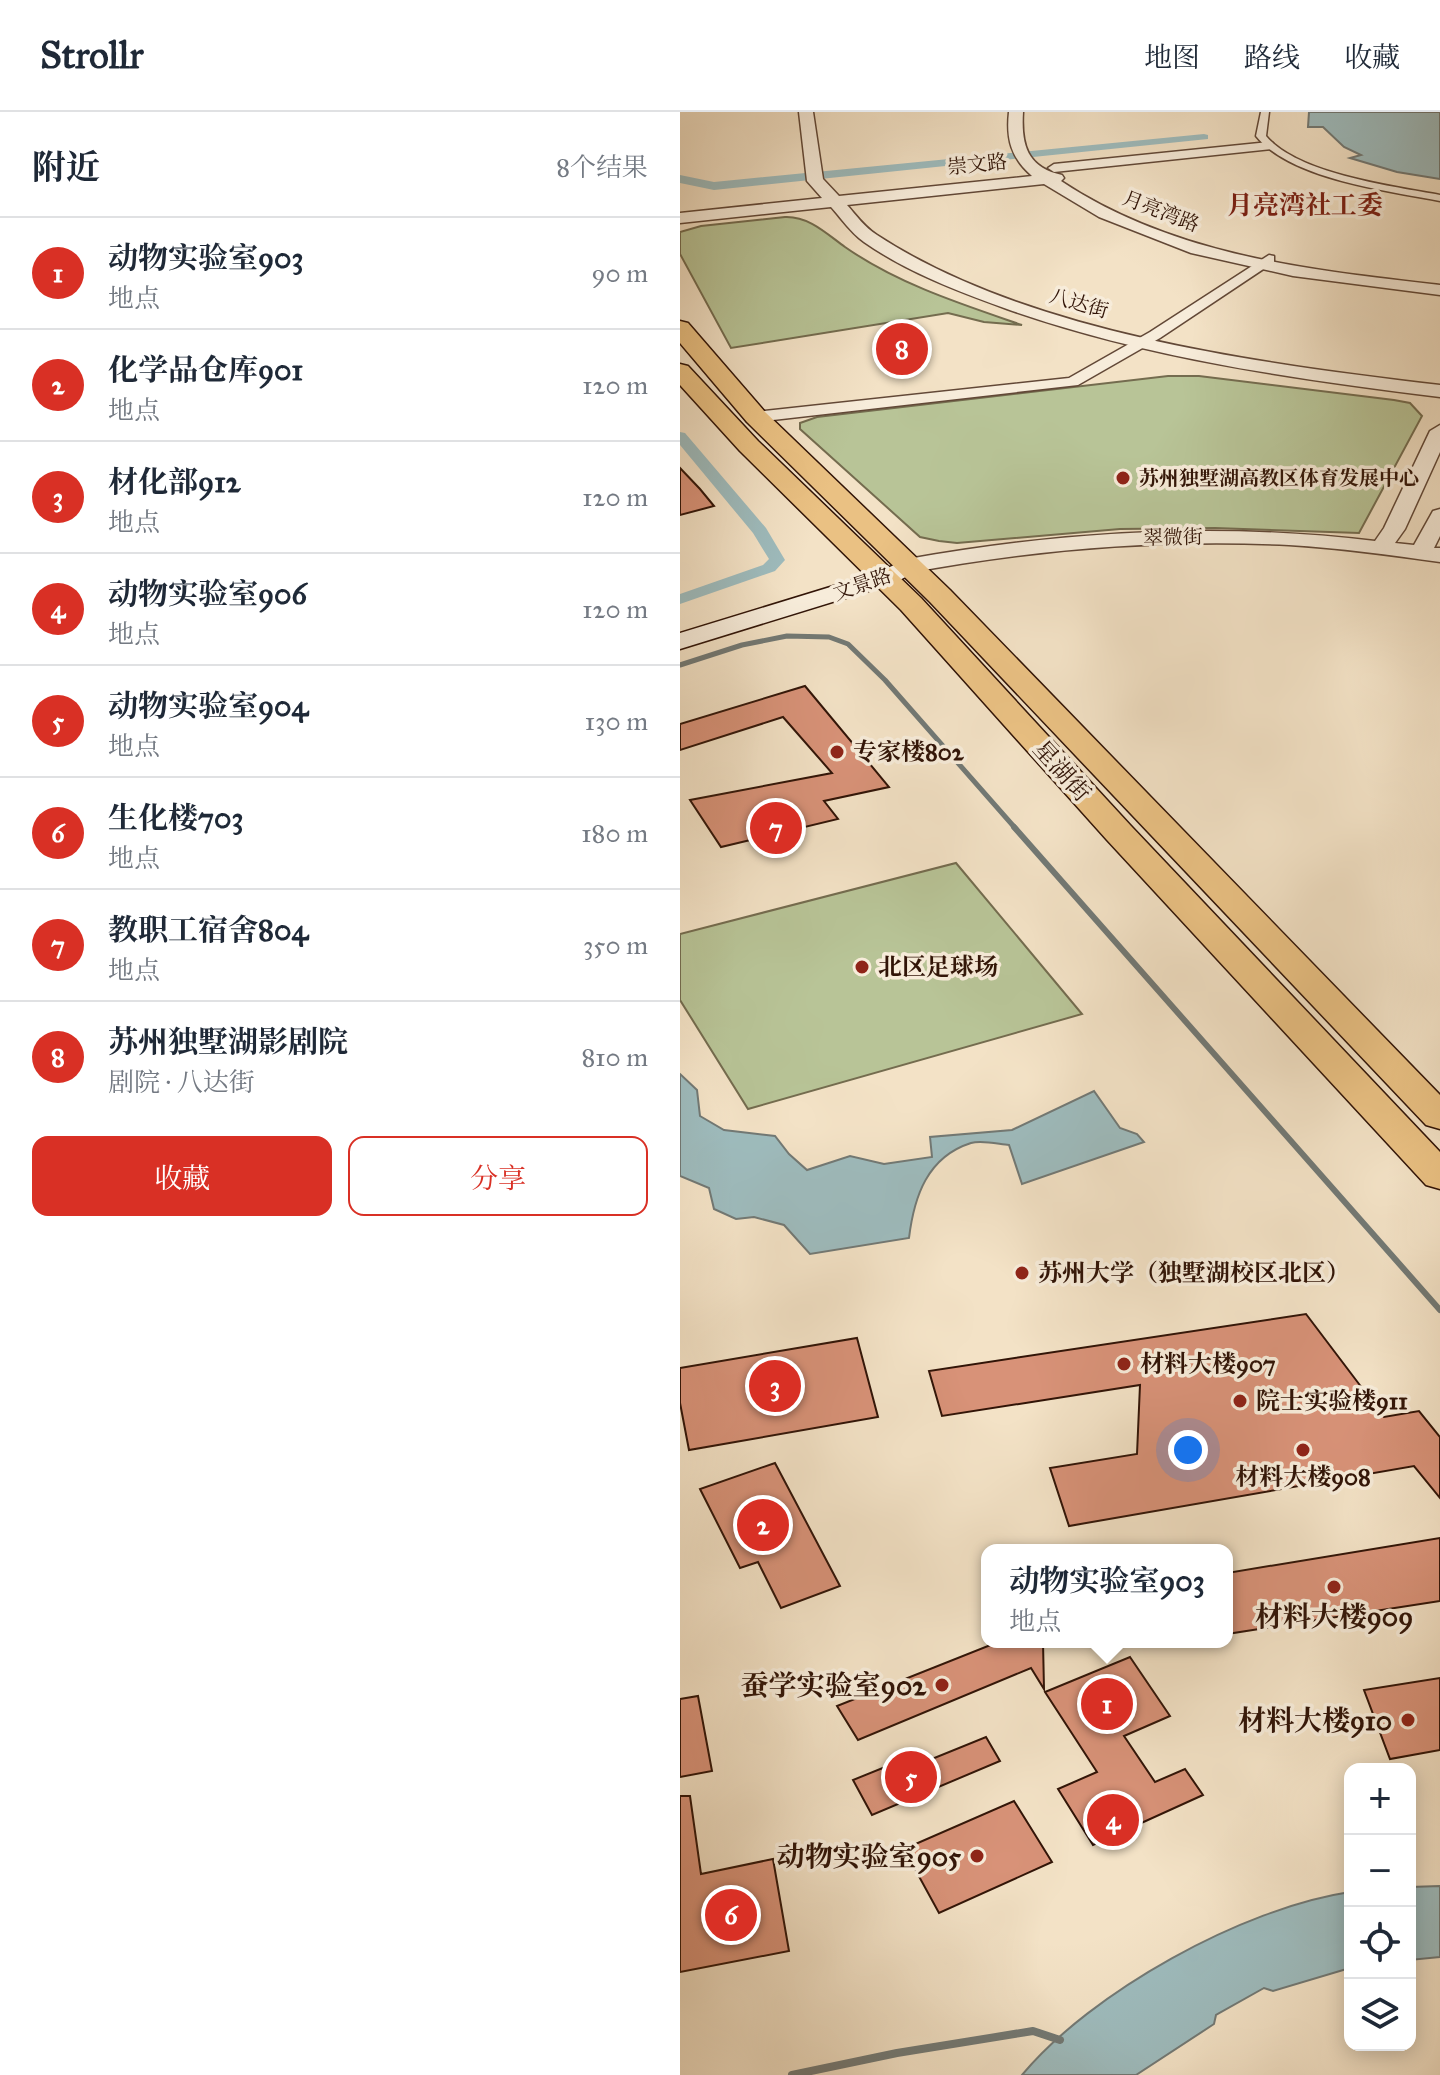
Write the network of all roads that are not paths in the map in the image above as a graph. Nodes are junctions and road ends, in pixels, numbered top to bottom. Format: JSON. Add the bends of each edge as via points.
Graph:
{"nodes":[{"id":1,"x":806,"y":112,"type":"edge"},
{"id":2,"x":1016,"y":112,"type":"edge"},
{"id":3,"x":1265,"y":112,"type":"edge"},
{"id":4,"x":823,"y":113,"type":"edge"},
{"id":5,"x":1270,"y":145,"type":"junction"},
{"id":6,"x":1041,"y":164,"type":"junction"},
{"id":7,"x":830,"y":185,"type":"junction"},
{"id":8,"x":1440,"y":198,"type":"edge"},
{"id":9,"x":680,"y":208,"type":"edge"},
{"id":10,"x":680,"y":218,"type":"edge"},
{"id":11,"x":1263,"y":262,"type":"junction"},
{"id":12,"x":1440,"y":282,"type":"edge"},
{"id":13,"x":1440,"y":290,"type":"edge"},
{"id":14,"x":680,"y":328,"type":"edge"},
{"id":15,"x":1148,"y":339,"type":"junction"},
{"id":16,"x":680,"y":371,"type":"edge"},
{"id":17,"x":1440,"y":381,"type":"edge"},
{"id":18,"x":1440,"y":391,"type":"edge"},
{"id":19,"x":756,"y":417,"type":"junction"},
{"id":20,"x":1440,"y":431,"type":"edge"},
{"id":21,"x":1440,"y":515,"type":"edge"},
{"id":22,"x":1381,"y":547,"type":"junction"},
{"id":23,"x":1430,"y":554,"type":"edge"},
{"id":24,"x":889,"y":571,"type":"junction"},
{"id":25,"x":680,"y":626,"type":"edge"},
{"id":26,"x":680,"y":641,"type":"edge"},
{"id":27,"x":1440,"y":1117,"type":"edge"},
{"id":28,"x":1440,"y":1176,"type":"edge"}],
"edges":[{"from":1,"to":7,"type":"street","via":[[803,130]]},
{"from":2,"to":6,"type":"street","via":[[1014,131]]},
{"from":3,"to":5,"type":"street","via":[[1261,125]]},
{"from":4,"to":7,"type":"street","via":[[820,129]]},
{"from":5,"to":6,"type":"street","name":"崇文路"},
{"from":5,"to":8,"type":"street","via":[[1351,179]]},
{"from":6,"to":7,"type":"street","name":"崇文路"},
{"from":6,"to":11,"type":"street","name":"月亮湾路","via":[[1084,203],[1131,226]]},
{"from":7,"to":9,"type":"street","name":"崇文路"},
{"from":7,"to":10,"type":"street","name":"崇文路"},
{"from":7,"to":15,"type":"street","name":"八达街","via":[[853,225],[879,245],[952,283],[1008,305]]},
{"from":11,"to":12,"type":"street","name":"月亮湾路"},
{"from":11,"to":13,"type":"street","name":"月亮湾路"},
{"from":11,"to":15,"type":"street"},
{"from":14,"to":19,"type":"main road","name":"星湖街"},
{"from":15,"to":17,"type":"street","name":"八达街"},
{"from":15,"to":18,"type":"street","name":"八达街","via":[[1277,370]]},
{"from":15,"to":19,"type":"street","via":[[1073,382]]},
{"from":16,"to":24,"type":"main road","name":"星湖街","via":[[738,435]]},
{"from":19,"to":24,"type":"main road","name":"星湖街","via":[[831,487]]},
{"from":20,"to":22,"type":"street"},
{"from":21,"to":23,"type":"street"},
{"from":22,"to":23,"type":"street","name":"翠微街"},
{"from":22,"to":24,"type":"street","name":"翠微街","via":[[1261,537],[1126,538],[1023,547]]},
{"from":24,"to":25,"type":"main road","name":"文景路"},
{"from":24,"to":26,"type":"main road","name":"文景路"},
{"from":24,"to":27,"type":"main road","name":"星湖街"},
{"from":24,"to":28,"type":"main road","name":"星湖街"}]}
